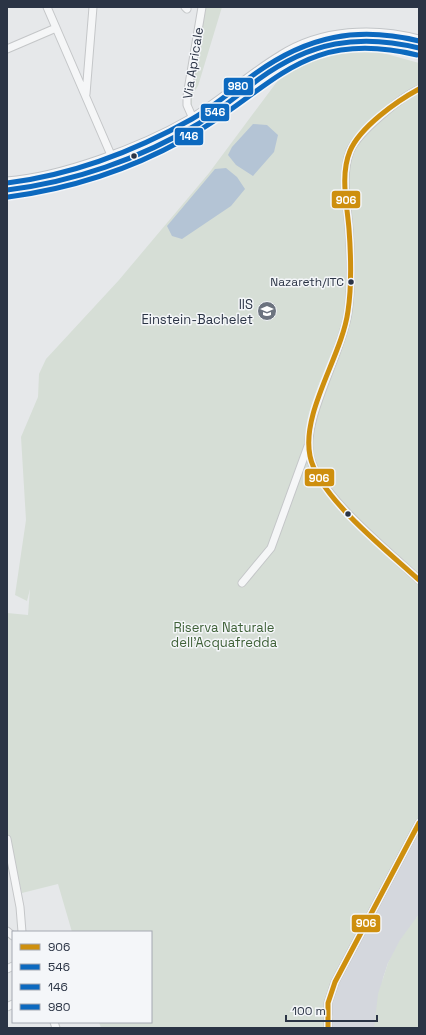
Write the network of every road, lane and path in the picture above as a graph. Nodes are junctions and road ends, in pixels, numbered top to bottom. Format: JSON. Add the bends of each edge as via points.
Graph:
{"nodes":[{"id":1,"x":47,"y":7,"type":"edge"},
{"id":2,"x":93,"y":7,"type":"edge"},
{"id":3,"x":202,"y":7,"type":"edge"},
{"id":4,"x":56,"y":28,"type":"junction"},
{"id":5,"x":419,"y":40,"type":"edge"},
{"id":6,"x":419,"y":48,"type":"edge"},
{"id":7,"x":7,"y":49,"type":"edge"},
{"id":8,"x":419,"y":89,"type":"edge"},
{"id":9,"x":86,"y":95,"type":"junction"},
{"id":10,"x":195,"y":121,"type":"junction"},
{"id":11,"x":111,"y":155,"type":"junction"},
{"id":12,"x":7,"y":182,"type":"edge"},
{"id":13,"x":7,"y":190,"type":"edge"},
{"id":14,"x":309,"y":445,"type":"junction"},
{"id":15,"x":419,"y":580,"type":"edge"},
{"id":16,"x":242,"y":583,"type":"dead end"},
{"id":17,"x":419,"y":823,"type":"edge"},
{"id":18,"x":7,"y":839,"type":"edge"},
{"id":19,"x":22,"y":931,"type":"edge"},
{"id":20,"x":328,"y":1028,"type":"edge"}],
"edges":[{"from":1,"to":4,"type":"street"},
{"from":2,"to":9,"type":"street"},
{"from":3,"to":10,"type":"street","name":"Via Apricale","via":[[187,96],[187,105]]},
{"from":4,"to":7,"type":"street"},
{"from":4,"to":9,"type":"street"},
{"from":5,"to":10,"type":"main road","via":[[394,35],[361,34],[340,34],[315,40],[278,58]]},
{"from":6,"to":10,"type":"main road","via":[[380,41],[336,42],[321,46],[282,63]]},
{"from":8,"to":14,"type":"street","via":[[366,129],[355,142],[348,157],[346,187],[351,269],[348,312],[341,341],[313,418]]},
{"from":9,"to":11,"type":"street"},
{"from":10,"to":11,"type":"main road"},
{"from":10,"to":13,"type":"main road","via":[[145,150],[91,170],[40,185]]},
{"from":11,"to":12,"type":"main road","via":[[52,175]]},
{"from":14,"to":15,"type":"street","via":[[312,462],[328,490]]},
{"from":14,"to":16,"type":"street","via":[[271,548]]},
{"from":17,"to":20,"type":"street","via":[[335,982],[328,1003]]},
{"from":18,"to":19,"type":"street"}]}
